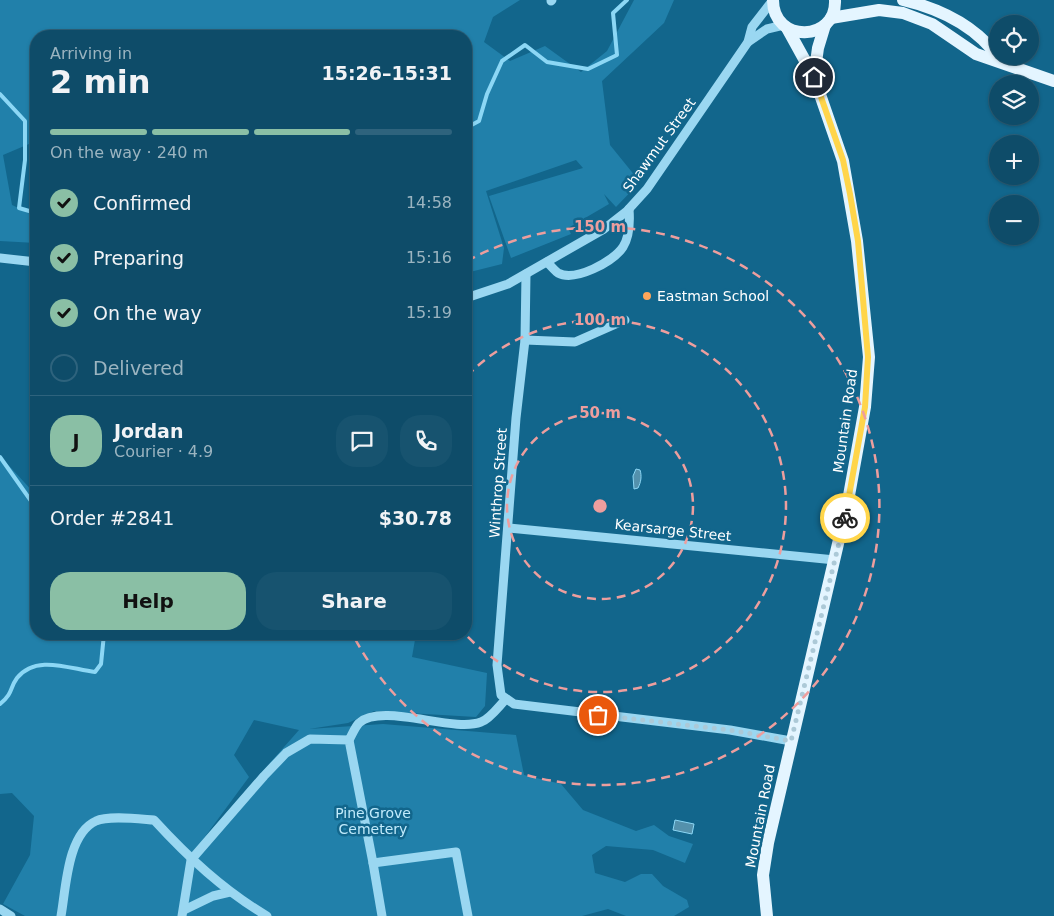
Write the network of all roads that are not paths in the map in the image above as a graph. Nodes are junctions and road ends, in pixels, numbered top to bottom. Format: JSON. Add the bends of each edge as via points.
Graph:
{"nodes":[{"id":1,"x":773,"y":0,"type":"edge"},
{"id":2,"x":835,"y":0,"type":"edge"},
{"id":3,"x":903,"y":0,"type":"edge"},
{"id":4,"x":828,"y":21,"type":"junction"},
{"id":5,"x":786,"y":27,"type":"junction"},
{"id":6,"x":748,"y":42,"type":"junction"},
{"id":7,"x":989,"y":46,"type":"edge"},
{"id":8,"x":989,"y":58,"type":"edge"},
{"id":9,"x":1010,"y":65,"type":"edge"},
{"id":10,"x":814,"y":77,"type":"junction"},
{"id":11,"x":1054,"y":81,"type":"edge"},
{"id":12,"x":629,"y":209,"type":"junction"},
{"id":13,"x":0,"y":258,"type":"edge"},
{"id":14,"x":30,"y":261,"type":"edge"},
{"id":15,"x":547,"y":262,"type":"junction"},
{"id":16,"x":526,"y":274,"type":"junction"},
{"id":17,"x":472,"y":296,"type":"edge"},
{"id":18,"x":625,"y":320,"type":"dead end"},
{"id":19,"x":525,"y":340,"type":"junction"},
{"id":20,"x":509,"y":528,"type":"junction"},
{"id":21,"x":835,"y":560,"type":"junction"},
{"id":22,"x":504,"y":697,"type":"junction"},
{"id":23,"x":349,"y":740,"type":"junction"},
{"id":24,"x":791,"y":741,"type":"junction"},
{"id":25,"x":191,"y":860,"type":"junction"},
{"id":26,"x":373,"y":863,"type":"junction"},
{"id":27,"x":230,"y":892,"type":"junction"},
{"id":28,"x":0,"y":909,"type":"edge"},
{"id":29,"x":183,"y":913,"type":"edge"},
{"id":30,"x":11,"y":916,"type":"edge"},
{"id":31,"x":61,"y":916,"type":"edge"},
{"id":32,"x":267,"y":916,"type":"edge"},
{"id":33,"x":382,"y":916,"type":"edge"},
{"id":34,"x":468,"y":916,"type":"edge"},
{"id":35,"x":767,"y":916,"type":"edge"}],
"edges":[{"from":1,"to":5,"type":"main road","name":"Mountain Road","via":[[775,12]]},
{"from":1,"to":6,"type":"street","name":"Shawmut Street","via":[[752,27]]},
{"from":2,"to":4,"type":"main road","name":"Mountain Road"},
{"from":3,"to":7,"type":"main road","via":[[932,8],[963,24]]},
{"from":4,"to":5,"type":"main road","via":[[807,33]]},
{"from":4,"to":8,"type":"main road","via":[[867,11],[902,13],[932,24],[976,54]]},
{"from":4,"to":10,"type":"main road","name":"Mountain Road","via":[[818,48]]},
{"from":5,"to":6,"type":"street","name":"Shawmut Street","via":[[767,29]]},
{"from":5,"to":10,"type":"main road","name":"Mountain Road"},
{"from":6,"to":12,"type":"street","name":"Shawmut Street"},
{"from":9,"to":11,"type":"main road"},
{"from":10,"to":21,"type":"main road","name":"Mountain Road","via":[[843,160],[850,194],[858,241],[868,357],[858,454]]},
{"from":12,"to":15,"type":"street","name":"Shawmut Street","via":[[604,229]]},
{"from":12,"to":15,"type":"street","via":[[630,228],[623,246],[605,264],[569,276],[558,272]]},
{"from":13,"to":14,"type":"street"},
{"from":15,"to":16,"type":"street","name":"Shawmut Street"},
{"from":16,"to":17,"type":"street","name":"Shawmut Street"},
{"from":16,"to":19,"type":"street","name":"Winthrop Street"},
{"from":18,"to":19,"type":"street","via":[[575,342]]},
{"from":19,"to":20,"type":"street","name":"Winthrop Street"},
{"from":20,"to":21,"type":"street","name":"Kearsarge Street"},
{"from":20,"to":22,"type":"street","name":"Winthrop Street","via":[[498,665]]},
{"from":21,"to":24,"type":"main road","name":"Mountain Road"},
{"from":22,"to":23,"type":"street","via":[[481,722],[456,724],[394,716],[367,719],[358,724]]},
{"from":22,"to":24,"type":"street","via":[[514,704],[542,709],[730,730]]},
{"from":23,"to":25,"type":"street","via":[[310,738],[286,753]]},
{"from":23,"to":26,"type":"street"},
{"from":24,"to":35,"type":"main road","name":"Mountain Road","via":[[765,860],[763,889]]},
{"from":25,"to":27,"type":"street"},
{"from":25,"to":29,"type":"street"},
{"from":25,"to":31,"type":"street","via":[[154,820],[96,820],[78,837]]},
{"from":26,"to":33,"type":"street"},
{"from":26,"to":34,"type":"street","via":[[456,852]]},
{"from":27,"to":29,"type":"street","via":[[213,896]]},
{"from":27,"to":32,"type":"street"},
{"from":28,"to":30,"type":"street"}]}
